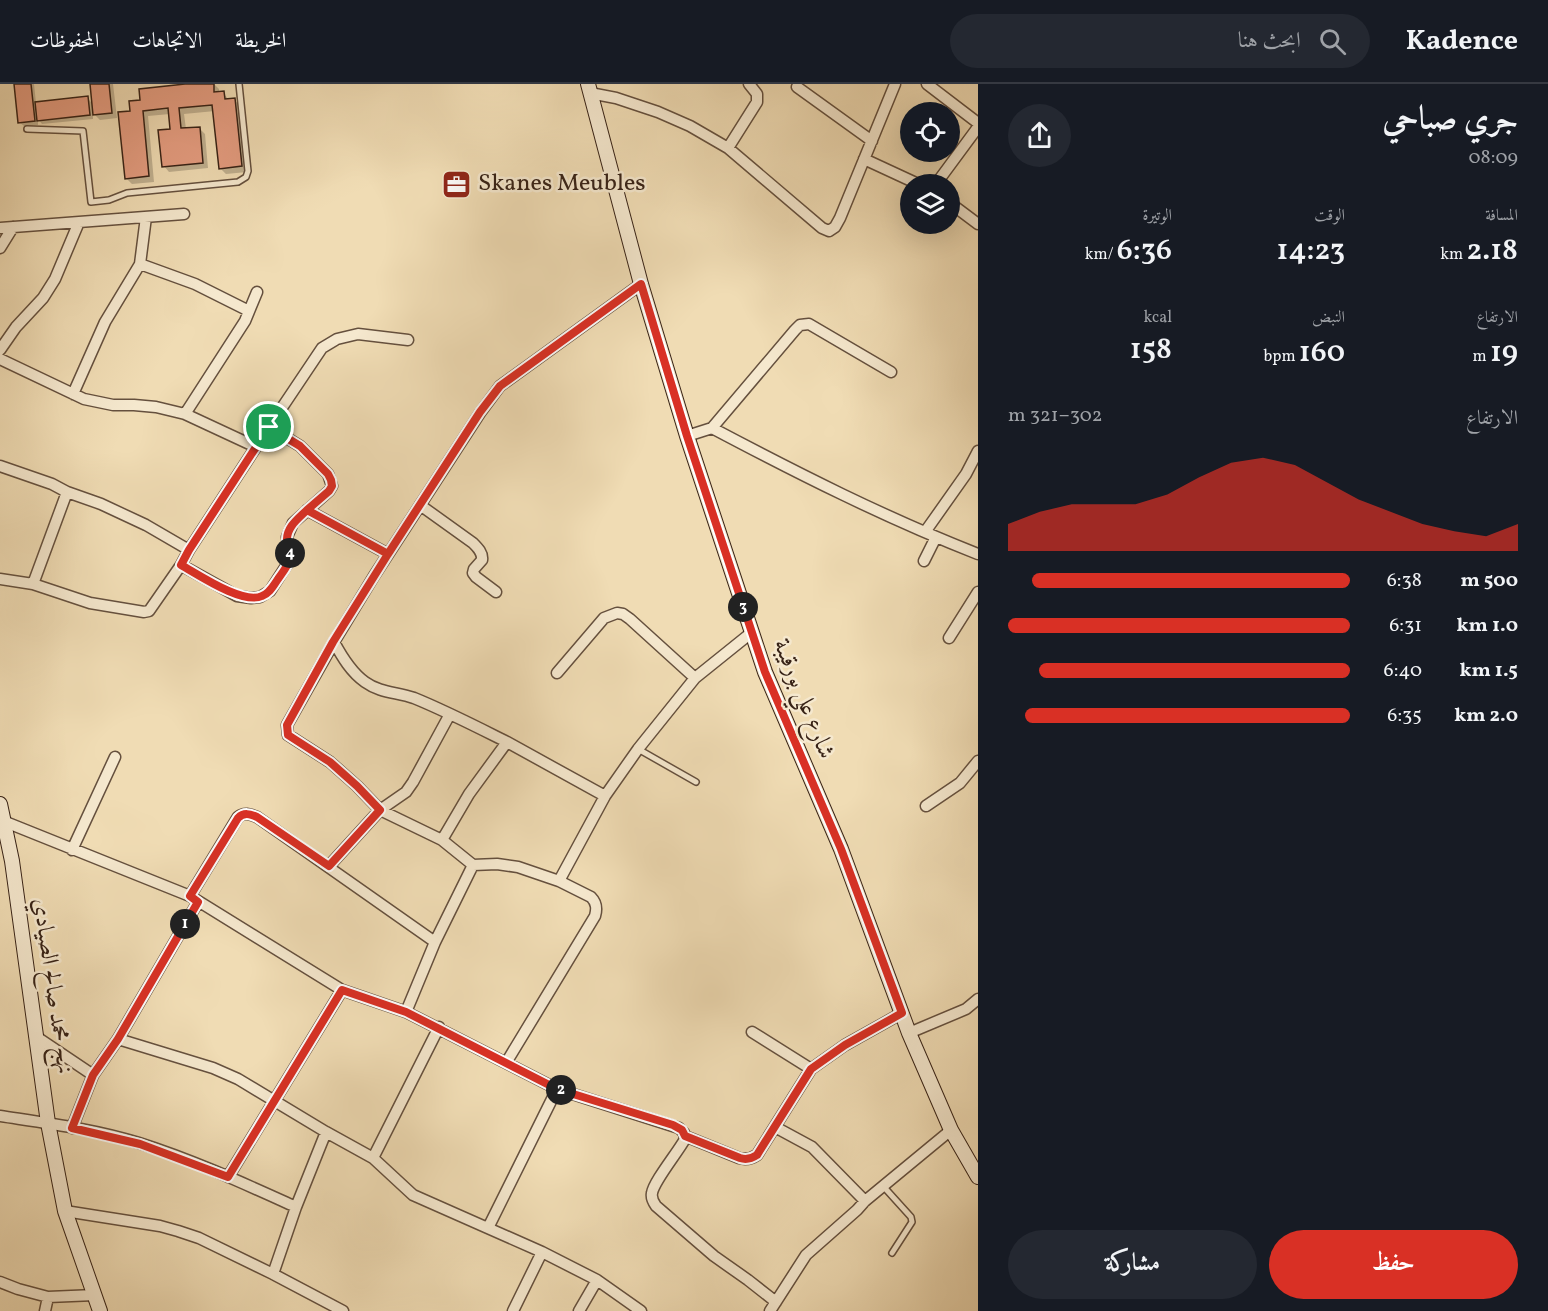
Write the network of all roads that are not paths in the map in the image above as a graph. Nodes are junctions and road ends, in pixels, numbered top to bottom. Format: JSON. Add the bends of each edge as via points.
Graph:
{"nodes":[{"id":1,"x":239,"y":84,"type":"edge"},
{"id":2,"x":750,"y":84,"type":"edge"},
{"id":3,"x":895,"y":84,"type":"edge"},
{"id":4,"x":927,"y":84,"type":"edge"},
{"id":5,"x":797,"y":87,"type":"dead end"},
{"id":6,"x":589,"y":88,"type":"edge"},
{"id":7,"x":978,"y":125,"type":"edge"},
{"id":8,"x":27,"y":129,"type":"dead end"},
{"id":9,"x":872,"y":141,"type":"junction"},
{"id":10,"x":728,"y":148,"type":"junction"},
{"id":11,"x":864,"y":159,"type":"junction"},
{"id":12,"x":943,"y":174,"type":"edge"},
{"id":13,"x":900,"y":176,"type":"edge"},
{"id":14,"x":960,"y":210,"type":"edge"},
{"id":15,"x":184,"y":214,"type":"dead end"},
{"id":16,"x":146,"y":217,"type":"junction"},
{"id":17,"x":79,"y":222,"type":"junction"},
{"id":18,"x":978,"y":224,"type":"edge"},
{"id":19,"x":13,"y":227,"type":"junction"},
{"id":20,"x":0,"y":228,"type":"edge"},
{"id":21,"x":0,"y":248,"type":"edge"},
{"id":22,"x":140,"y":264,"type":"junction"},
{"id":23,"x":641,"y":284,"type":"junction"},
{"id":24,"x":257,"y":292,"type":"dead end"},
{"id":25,"x":249,"y":311,"type":"junction"},
{"id":26,"x":408,"y":340,"type":"dead end"},
{"id":27,"x":0,"y":350,"type":"edge"},
{"id":28,"x":0,"y":359,"type":"edge"},
{"id":29,"x":891,"y":372,"type":"dead end"},
{"id":30,"x":73,"y":394,"type":"junction"},
{"id":31,"x":185,"y":414,"type":"junction"},
{"id":32,"x":269,"y":427,"type":"junction"},
{"id":33,"x":712,"y":428,"type":"junction"},
{"id":34,"x":687,"y":436,"type":"junction"},
{"id":35,"x":256,"y":447,"type":"junction"},
{"id":36,"x":978,"y":451,"type":"edge"},
{"id":37,"x":0,"y":466,"type":"edge"},
{"id":38,"x":67,"y":492,"type":"junction"},
{"id":39,"x":420,"y":505,"type":"junction"},
{"id":40,"x":307,"y":510,"type":"junction"},
{"id":41,"x":931,"y":535,"type":"junction"},
{"id":42,"x":189,"y":550,"type":"junction"},
{"id":43,"x":388,"y":554,"type":"junction"},
{"id":44,"x":978,"y":554,"type":"edge"},
{"id":45,"x":924,"y":561,"type":"dead end"},
{"id":46,"x":181,"y":565,"type":"junction"},
{"id":47,"x":0,"y":579,"type":"edge"},
{"id":48,"x":33,"y":584,"type":"junction"},
{"id":49,"x":496,"y":592,"type":"dead end"},
{"id":50,"x":978,"y":592,"type":"edge"},
{"id":51,"x":752,"y":633,"type":"junction"},
{"id":52,"x":948,"y":638,"type":"dead end"},
{"id":53,"x":333,"y":642,"type":"junction"},
{"id":54,"x":556,"y":673,"type":"dead end"},
{"id":55,"x":695,"y":678,"type":"junction"},
{"id":56,"x":450,"y":714,"type":"junction"},
{"id":57,"x":507,"y":742,"type":"junction"},
{"id":58,"x":638,"y":749,"type":"junction"},
{"id":59,"x":116,"y":757,"type":"dead end"},
{"id":60,"x":978,"y":761,"type":"edge"},
{"id":61,"x":696,"y":782,"type":"dead end"},
{"id":62,"x":605,"y":796,"type":"junction"},
{"id":63,"x":0,"y":804,"type":"edge"},
{"id":64,"x":926,"y":806,"type":"dead end"},
{"id":65,"x":380,"y":810,"type":"junction"},
{"id":66,"x":3,"y":821,"type":"junction"},
{"id":67,"x":442,"y":840,"type":"junction"},
{"id":68,"x":72,"y":850,"type":"junction"},
{"id":69,"x":6,"y":859,"type":"edge"},
{"id":70,"x":473,"y":865,"type":"junction"},
{"id":71,"x":329,"y":866,"type":"junction"},
{"id":72,"x":559,"y":881,"type":"junction"},
{"id":73,"x":194,"y":899,"type":"junction"},
{"id":74,"x":435,"y":942,"type":"junction"},
{"id":75,"x":342,"y":990,"type":"junction"},
{"id":76,"x":978,"y":999,"type":"edge"},
{"id":77,"x":406,"y":1012,"type":"junction"},
{"id":78,"x":902,"y":1013,"type":"junction"},
{"id":79,"x":439,"y":1027,"type":"junction"},
{"id":80,"x":752,"y":1032,"type":"dead end"},
{"id":81,"x":909,"y":1033,"type":"junction"},
{"id":82,"x":36,"y":1036,"type":"junction"},
{"id":83,"x":118,"y":1039,"type":"junction"},
{"id":84,"x":506,"y":1063,"type":"junction"},
{"id":85,"x":811,"y":1069,"type":"junction"},
{"id":86,"x":93,"y":1075,"type":"junction"},
{"id":87,"x":557,"y":1089,"type":"junction"},
{"id":88,"x":274,"y":1101,"type":"junction"},
{"id":89,"x":0,"y":1116,"type":"edge"},
{"id":90,"x":48,"y":1123,"type":"junction"},
{"id":91,"x":775,"y":1127,"type":"junction"},
{"id":92,"x":72,"y":1128,"type":"junction"},
{"id":93,"x":951,"y":1130,"type":"junction"},
{"id":94,"x":326,"y":1132,"type":"junction"},
{"id":95,"x":685,"y":1136,"type":"junction"},
{"id":96,"x":372,"y":1158,"type":"junction"},
{"id":97,"x":228,"y":1177,"type":"junction"},
{"id":98,"x":978,"y":1177,"type":"edge"},
{"id":99,"x":883,"y":1186,"type":"junction"},
{"id":100,"x":865,"y":1201,"type":"junction"},
{"id":101,"x":296,"y":1207,"type":"junction"},
{"id":102,"x":65,"y":1211,"type":"junction"},
{"id":103,"x":488,"y":1228,"type":"junction"},
{"id":104,"x":542,"y":1252,"type":"junction"},
{"id":105,"x":892,"y":1253,"type":"dead end"},
{"id":106,"x":273,"y":1274,"type":"junction"},
{"id":107,"x":597,"y":1280,"type":"junction"},
{"id":108,"x":0,"y":1282,"type":"edge"},
{"id":109,"x":95,"y":1295,"type":"junction"},
{"id":110,"x":48,"y":1297,"type":"junction"},
{"id":111,"x":773,"y":1307,"type":"edge"},
{"id":112,"x":45,"y":1311,"type":"edge"},
{"id":113,"x":100,"y":1311,"type":"edge"},
{"id":114,"x":343,"y":1311,"type":"edge"},
{"id":115,"x":513,"y":1311,"type":"edge"},
{"id":116,"x":579,"y":1311,"type":"edge"},
{"id":117,"x":641,"y":1311,"type":"edge"}],
"edges":[{"from":1,"to":8,"type":"lane","via":[[248,171],[238,182],[127,193],[91,202],[83,131]]},
{"from":2,"to":10,"type":"street","via":[[758,102]]},
{"from":3,"to":9,"type":"street"},
{"from":4,"to":7,"type":"street"},
{"from":5,"to":9,"type":"street"},
{"from":6,"to":10,"type":"street","via":[[658,111]]},
{"from":6,"to":23,"type":"main road","name":"شارع علي بورقيبة"},
{"from":7,"to":12,"type":"street"},
{"from":9,"to":11,"type":"street"},
{"from":10,"to":11,"type":"street","via":[[827,231],[840,218]]},
{"from":11,"to":13,"type":"street"},
{"from":14,"to":18,"type":"street"},
{"from":15,"to":16,"type":"street"},
{"from":16,"to":17,"type":"street"},
{"from":16,"to":22,"type":"street"},
{"from":17,"to":19,"type":"street"},
{"from":17,"to":27,"type":"street","via":[[55,279]]},
{"from":19,"to":20,"type":"street"},
{"from":19,"to":21,"type":"street"},
{"from":22,"to":25,"type":"street","via":[[195,284]]},
{"from":22,"to":30,"type":"street","via":[[105,322]]},
{"from":23,"to":34,"type":"main road","name":"شارع علي بورقيبة"},
{"from":23,"to":39,"type":"street","via":[[500,386]]},
{"from":24,"to":25,"type":"street"},
{"from":25,"to":31,"type":"street"},
{"from":26,"to":32,"type":"street","via":[[358,334],[331,342],[322,348]]},
{"from":28,"to":30,"type":"street"},
{"from":29,"to":33,"type":"street","via":[[803,324]]},
{"from":30,"to":31,"type":"street","via":[[100,403],[156,407]]},
{"from":31,"to":35,"type":"street"},
{"from":32,"to":35,"type":"street"},
{"from":32,"to":40,"type":"street","via":[[300,446],[331,480],[329,491]]},
{"from":33,"to":34,"type":"street"},
{"from":33,"to":41,"type":"street"},
{"from":34,"to":51,"type":"main road","name":"شارع علي بورقيبة"},
{"from":35,"to":42,"type":"street"},
{"from":36,"to":41,"type":"street"},
{"from":37,"to":38,"type":"street"},
{"from":38,"to":42,"type":"street","via":[[137,521]]},
{"from":38,"to":48,"type":"street"},
{"from":39,"to":43,"type":"street"},
{"from":39,"to":49,"type":"street","via":[[478,548],[482,560],[473,573]]},
{"from":40,"to":43,"type":"street"},
{"from":40,"to":46,"type":"street","via":[[290,530],[290,560],[270,591],[260,597],[237,596]]},
{"from":41,"to":44,"type":"street"},
{"from":41,"to":45,"type":"street"},
{"from":42,"to":46,"type":"street"},
{"from":43,"to":53,"type":"street"},
{"from":46,"to":48,"type":"street","via":[[154,605],[144,612],[90,603]]},
{"from":47,"to":48,"type":"street"},
{"from":50,"to":52,"type":"street"},
{"from":51,"to":55,"type":"street"},
{"from":51,"to":78,"type":"main road","name":"شارع علي بورقيبة","via":[[841,849]]},
{"from":53,"to":56,"type":"street","via":[[366,683]]},
{"from":53,"to":65,"type":"street","via":[[287,725],[288,735],[330,762]]},
{"from":54,"to":55,"type":"street","via":[[604,618],[617,613],[630,619]]},
{"from":55,"to":58,"type":"street"},
{"from":56,"to":57,"type":"street"},
{"from":56,"to":65,"type":"street","via":[[406,792]]},
{"from":57,"to":62,"type":"street"},
{"from":57,"to":67,"type":"street"},
{"from":58,"to":61,"type":"lane"},
{"from":58,"to":62,"type":"street"},
{"from":59,"to":68,"type":"street"},
{"from":60,"to":64,"type":"street","via":[[960,783]]},
{"from":62,"to":72,"type":"street"},
{"from":63,"to":66,"type":"main road","name":"نهج محمد صالح الصيادي"},
{"from":65,"to":67,"type":"street"},
{"from":65,"to":71,"type":"street"},
{"from":66,"to":68,"type":"street"},
{"from":66,"to":69,"type":"main road","name":"نهج محمد صالح الصيادي"},
{"from":67,"to":70,"type":"street"},
{"from":68,"to":73,"type":"street"},
{"from":69,"to":82,"type":"main road","name":"نهج محمد صالح الصيادي"},
{"from":70,"to":72,"type":"street","via":[[518,867]]},
{"from":70,"to":74,"type":"street"},
{"from":71,"to":73,"type":"street","via":[[257,817],[241,815]]},
{"from":71,"to":74,"type":"street"},
{"from":72,"to":84,"type":"street","via":[[591,897],[597,911]]},
{"from":73,"to":75,"type":"street"},
{"from":73,"to":83,"type":"street"},
{"from":74,"to":77,"type":"street"},
{"from":75,"to":77,"type":"street"},
{"from":75,"to":88,"type":"street"},
{"from":76,"to":81,"type":"street","via":[[966,1009]]},
{"from":77,"to":79,"type":"street"},
{"from":78,"to":81,"type":"main road","name":"شارع علي بورقيبة"},
{"from":78,"to":85,"type":"street"},
{"from":79,"to":84,"type":"street"},
{"from":79,"to":96,"type":"street"},
{"from":80,"to":85,"type":"street"},
{"from":81,"to":93,"type":"main road","name":"شارع علي بورقيبة"},
{"from":82,"to":86,"type":"street"},
{"from":82,"to":90,"type":"main road","name":"نهج محمد صالح الصيادي"},
{"from":83,"to":86,"type":"street"},
{"from":83,"to":88,"type":"street","via":[[213,1068]]},
{"from":84,"to":87,"type":"street"},
{"from":85,"to":91,"type":"street"},
{"from":86,"to":92,"type":"street"},
{"from":87,"to":95,"type":"street","via":[[673,1125]]},
{"from":87,"to":103,"type":"street"},
{"from":88,"to":94,"type":"street"},
{"from":88,"to":97,"type":"street"},
{"from":89,"to":90,"type":"street"},
{"from":90,"to":92,"type":"street"},
{"from":90,"to":102,"type":"main road","name":"نهج محمد صالح الصيادي"},
{"from":91,"to":95,"type":"street","via":[[757,1155],[745,1159]]},
{"from":91,"to":100,"type":"street","via":[[812,1147]]},
{"from":92,"to":97,"type":"street","via":[[140,1144]]},
{"from":93,"to":98,"type":"main road","name":"شارع علي بورقيبة"},
{"from":93,"to":99,"type":"street"},
{"from":94,"to":96,"type":"street"},
{"from":94,"to":101,"type":"street"},
{"from":95,"to":111,"type":"street","via":[[655,1185],[652,1201],[714,1256],[748,1280]]},
{"from":96,"to":103,"type":"street","via":[[413,1195]]},
{"from":97,"to":101,"type":"street"},
{"from":99,"to":100,"type":"street"},
{"from":99,"to":105,"type":"lane","via":[[912,1222]]},
{"from":100,"to":111,"type":"street","via":[[806,1255]]},
{"from":101,"to":106,"type":"street"},
{"from":102,"to":106,"type":"street","via":[[178,1231]]},
{"from":102,"to":109,"type":"main road","name":"نهج محمد صالح الصيادي"},
{"from":103,"to":104,"type":"street"},
{"from":104,"to":107,"type":"street"},
{"from":104,"to":115,"type":"street"},
{"from":106,"to":114,"type":"street"},
{"from":107,"to":116,"type":"street"},
{"from":107,"to":117,"type":"street"},
{"from":108,"to":110,"type":"street"},
{"from":109,"to":110,"type":"street"},
{"from":109,"to":113,"type":"main road","name":"نهج محمد صالح الصيادي"},
{"from":110,"to":112,"type":"street"}]}
